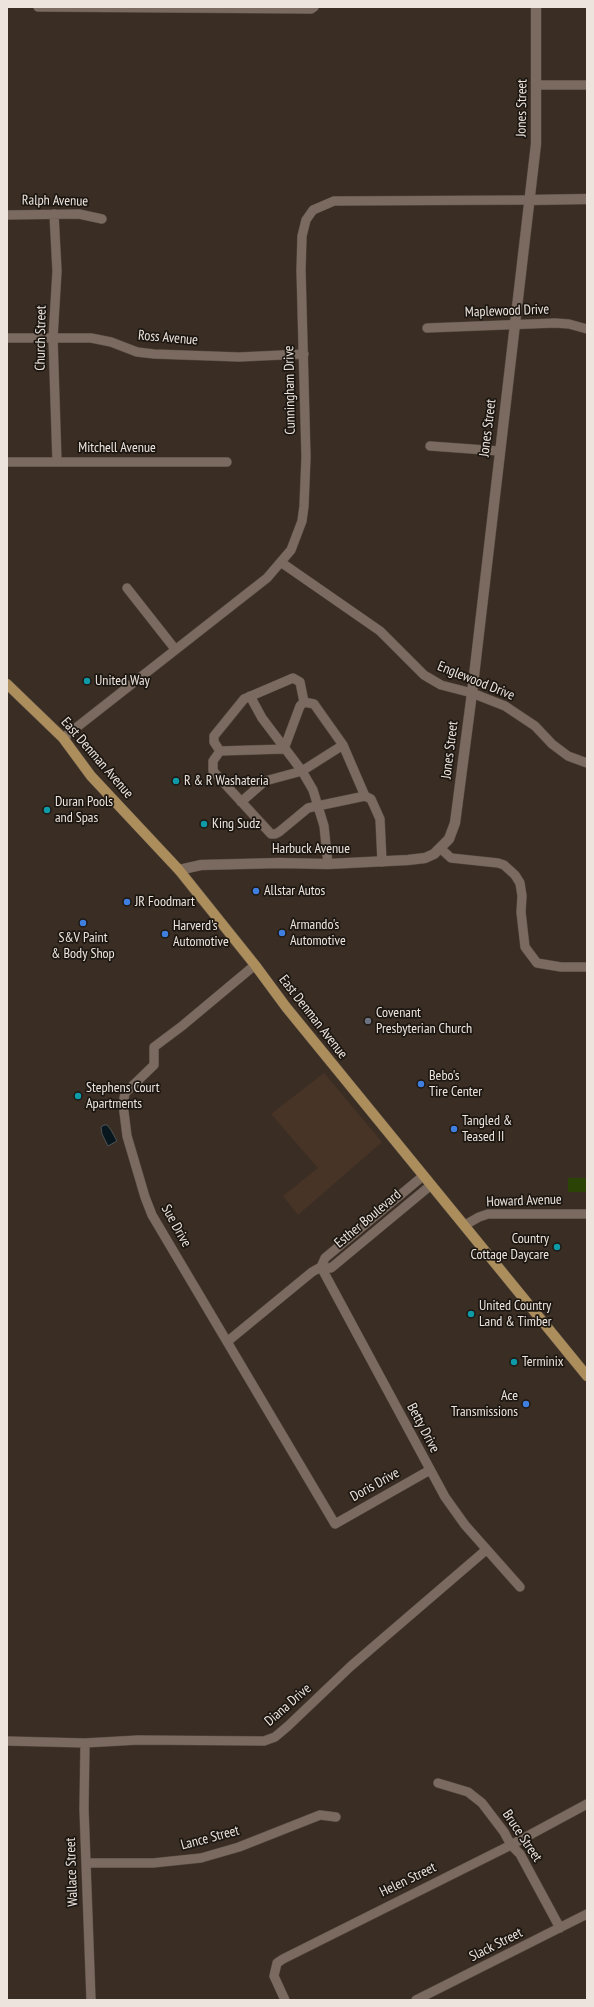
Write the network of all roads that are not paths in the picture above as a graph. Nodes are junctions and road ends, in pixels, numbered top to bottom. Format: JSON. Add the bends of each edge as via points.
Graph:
{"nodes":[{"id":1,"x":38,"y":7,"type":"edge"},
{"id":2,"x":314,"y":7,"type":"edge"},
{"id":3,"x":536,"y":7,"type":"edge"},
{"id":4,"x":536,"y":85,"type":"junction"},
{"id":5,"x":587,"y":86,"type":"edge"},
{"id":6,"x":587,"y":199,"type":"edge"},
{"id":7,"x":529,"y":200,"type":"junction"},
{"id":8,"x":54,"y":214,"type":"junction"},
{"id":9,"x":7,"y":215,"type":"edge"},
{"id":10,"x":102,"y":219,"type":"dead end"},
{"id":11,"x":515,"y":325,"type":"junction"},
{"id":12,"x":427,"y":328,"type":"dead end"},
{"id":13,"x":587,"y":329,"type":"edge"},
{"id":14,"x":7,"y":338,"type":"edge"},
{"id":15,"x":53,"y":338,"type":"junction"},
{"id":16,"x":304,"y":354,"type":"junction"},
{"id":17,"x":430,"y":446,"type":"dead end"},
{"id":18,"x":499,"y":451,"type":"junction"},
{"id":19,"x":7,"y":462,"type":"edge"},
{"id":20,"x":57,"y":462,"type":"junction"},
{"id":21,"x":226,"y":462,"type":"dead end"},
{"id":22,"x":282,"y":563,"type":"junction"},
{"id":23,"x":127,"y":588,"type":"dead end"},
{"id":24,"x":175,"y":649,"type":"junction"},
{"id":25,"x":7,"y":684,"type":"edge"},
{"id":26,"x":472,"y":693,"type":"junction"},
{"id":27,"x":250,"y":696,"type":"junction"},
{"id":28,"x":304,"y":702,"type":"junction"},
{"id":29,"x":63,"y":738,"type":"junction"},
{"id":30,"x":343,"y":744,"type":"junction"},
{"id":31,"x":284,"y":749,"type":"junction"},
{"id":32,"x":220,"y":751,"type":"junction"},
{"id":33,"x":587,"y":763,"type":"edge"},
{"id":34,"x":302,"y":771,"type":"junction"},
{"id":35,"x":365,"y":796,"type":"junction"},
{"id":36,"x":241,"y":802,"type":"junction"},
{"id":37,"x":319,"y":806,"type":"junction"},
{"id":38,"x":440,"y":848,"type":"junction"},
{"id":39,"x":382,"y":862,"type":"junction"},
{"id":40,"x":328,"y":864,"type":"junction"},
{"id":41,"x":179,"y":870,"type":"junction"},
{"id":42,"x":255,"y":965,"type":"junction"},
{"id":43,"x":587,"y":967,"type":"edge"},
{"id":44,"x":422,"y":1176,"type":"junction"},
{"id":45,"x":431,"y":1185,"type":"junction"},
{"id":46,"x":587,"y":1214,"type":"edge"},
{"id":47,"x":465,"y":1225,"type":"junction"},
{"id":48,"x":321,"y":1268,"type":"junction"},
{"id":49,"x":228,"y":1341,"type":"junction"},
{"id":50,"x":587,"y":1376,"type":"edge"},
{"id":51,"x":430,"y":1470,"type":"junction"},
{"id":52,"x":335,"y":1524,"type":"joint"},
{"id":53,"x":486,"y":1550,"type":"junction"},
{"id":54,"x":520,"y":1587,"type":"dead end"},
{"id":55,"x":7,"y":1741,"type":"edge"},
{"id":56,"x":85,"y":1743,"type":"junction"},
{"id":57,"x":438,"y":1783,"type":"dead end"},
{"id":58,"x":587,"y":1804,"type":"edge"},
{"id":59,"x":336,"y":1817,"type":"dead end"},
{"id":60,"x":511,"y":1845,"type":"junction"},
{"id":61,"x":86,"y":1863,"type":"junction"},
{"id":62,"x":587,"y":1914,"type":"edge"},
{"id":63,"x":560,"y":1928,"type":"junction"},
{"id":64,"x":90,"y":2000,"type":"edge"},
{"id":65,"x":284,"y":2000,"type":"edge"},
{"id":66,"x":416,"y":2000,"type":"edge"}],
"edges":[{"from":1,"to":2,"type":"street"},
{"from":3,"to":4,"type":"street","name":"Jones Street"},
{"from":4,"to":5,"type":"street"},
{"from":4,"to":7,"type":"street","name":"Jones Street","via":[[536,144]]},
{"from":6,"to":7,"type":"street","name":"Cunningham Drive"},
{"from":7,"to":11,"type":"street","name":"Jones Street"},
{"from":7,"to":16,"type":"street","name":"Cunningham Drive","via":[[334,201],[312,210],[306,220],[302,236]]},
{"from":8,"to":9,"type":"street","name":"Ralph Avenue"},
{"from":8,"to":10,"type":"street","name":"Ralph Avenue","via":[[79,214]]},
{"from":8,"to":15,"type":"street","name":"Church Street","via":[[57,271]]},
{"from":11,"to":12,"type":"street","name":"Maplewood Drive"},
{"from":11,"to":13,"type":"street","name":"Maplewood Drive","via":[[569,324]]},
{"from":11,"to":18,"type":"street","name":"Jones Street"},
{"from":14,"to":15,"type":"street","name":"Ross Avenue"},
{"from":15,"to":16,"type":"street","name":"Ross Avenue","via":[[91,338],[137,352],[154,354],[239,357]]},
{"from":15,"to":20,"type":"street","name":"Church Street"},
{"from":16,"to":22,"type":"street","name":"Cunningham Drive","via":[[304,506],[297,538]]},
{"from":17,"to":18,"type":"street"},
{"from":18,"to":26,"type":"street","name":"Jones Street"},
{"from":19,"to":20,"type":"street","name":"Mitchell Avenue"},
{"from":20,"to":21,"type":"street","name":"Mitchell Avenue"},
{"from":22,"to":24,"type":"street","name":"Cunningham Drive","via":[[267,578]]},
{"from":22,"to":26,"type":"street","name":"Englewood Drive","via":[[380,631],[424,675],[441,685]]},
{"from":23,"to":24,"type":"street"},
{"from":24,"to":29,"type":"street","name":"Cunningham Drive"},
{"from":25,"to":29,"type":"main road","name":"East Denman Avenue"},
{"from":26,"to":33,"type":"street","name":"Englewood Drive","via":[[505,706],[535,726],[568,756]]},
{"from":26,"to":38,"type":"street","name":"Jones Street","via":[[455,823],[449,839]]},
{"from":27,"to":28,"type":"street","via":[[293,678],[300,682]]},
{"from":27,"to":31,"type":"street"},
{"from":27,"to":32,"type":"street","via":[[240,702],[216,731],[214,742]]},
{"from":28,"to":30,"type":"street","via":[[314,704]]},
{"from":28,"to":31,"type":"street","via":[[300,706]]},
{"from":29,"to":41,"type":"main road","name":"East Denman Avenue","via":[[91,776]]},
{"from":30,"to":34,"type":"street"},
{"from":30,"to":35,"type":"street"},
{"from":31,"to":32,"type":"street"},
{"from":31,"to":34,"type":"street"},
{"from":32,"to":36,"type":"street","via":[[213,761],[213,771]]},
{"from":34,"to":36,"type":"street","via":[[265,781]]},
{"from":34,"to":37,"type":"street","via":[[314,790]]},
{"from":35,"to":37,"type":"street"},
{"from":35,"to":39,"type":"street","via":[[371,800],[380,819]]},
{"from":36,"to":37,"type":"street","via":[[271,834],[276,834],[308,808]]},
{"from":37,"to":40,"type":"street"},
{"from":38,"to":39,"type":"street","name":"Harbuck Avenue","via":[[425,858]]},
{"from":38,"to":43,"type":"street","via":[[451,858],[498,863],[515,875],[521,889],[525,947],[538,963],[561,967]]},
{"from":39,"to":40,"type":"street","name":"Harbuck Avenue"},
{"from":40,"to":41,"type":"street","name":"Harbuck Avenue","via":[[201,865]]},
{"from":41,"to":42,"type":"main road","name":"East Denman Avenue"},
{"from":42,"to":44,"type":"main road","name":"East Denman Avenue"},
{"from":42,"to":49,"type":"street","name":"Sue Drive","via":[[154,1047],[154,1065],[125,1093],[123,1104],[127,1136],[152,1215]]},
{"from":44,"to":45,"type":"main road","name":"East Denman Avenue"},
{"from":44,"to":48,"type":"street","name":"Esther Boulevard","via":[[325,1258]]},
{"from":45,"to":47,"type":"main road","name":"East Denman Avenue"},
{"from":45,"to":48,"type":"street","name":"Esther Boulevard","via":[[330,1268]]},
{"from":46,"to":47,"type":"street","name":"Howard Avenue","via":[[488,1214]]},
{"from":47,"to":50,"type":"main road","name":"East Denman Avenue"},
{"from":48,"to":49,"type":"street","name":"Esther Boulevard","via":[[312,1272]]},
{"from":48,"to":51,"type":"street","name":"Betty Drive"},
{"from":49,"to":52,"type":"street","name":"Sue Drive"},
{"from":51,"to":52,"type":"street","name":"Doris Drive"},
{"from":51,"to":53,"type":"street","name":"Betty Drive","via":[[465,1525]]},
{"from":53,"to":54,"type":"street","name":"Betty Drive"},
{"from":53,"to":56,"type":"street","name":"Diana Drive","via":[[351,1666],[275,1737],[264,1741],[138,1740]]},
{"from":55,"to":56,"type":"street","name":"Diana Drive"},
{"from":56,"to":61,"type":"street","name":"Wallace Street"},
{"from":57,"to":60,"type":"street","name":"Bruce Street","via":[[468,1792],[482,1803]]},
{"from":58,"to":60,"type":"street","name":"Helen Street"},
{"from":59,"to":61,"type":"street","name":"Lance Street","via":[[320,1815],[239,1847],[201,1858],[152,1863]]},
{"from":60,"to":63,"type":"street","name":"Bruce Street","via":[[520,1854]]},
{"from":60,"to":65,"type":"street","name":"Helen Street","via":[[320,1939],[277,1963],[274,1976]]},
{"from":61,"to":64,"type":"street","name":"Wallace Street"},
{"from":62,"to":63,"type":"street","name":"Slack Street"},
{"from":63,"to":66,"type":"street","name":"Slack Street"}]}
